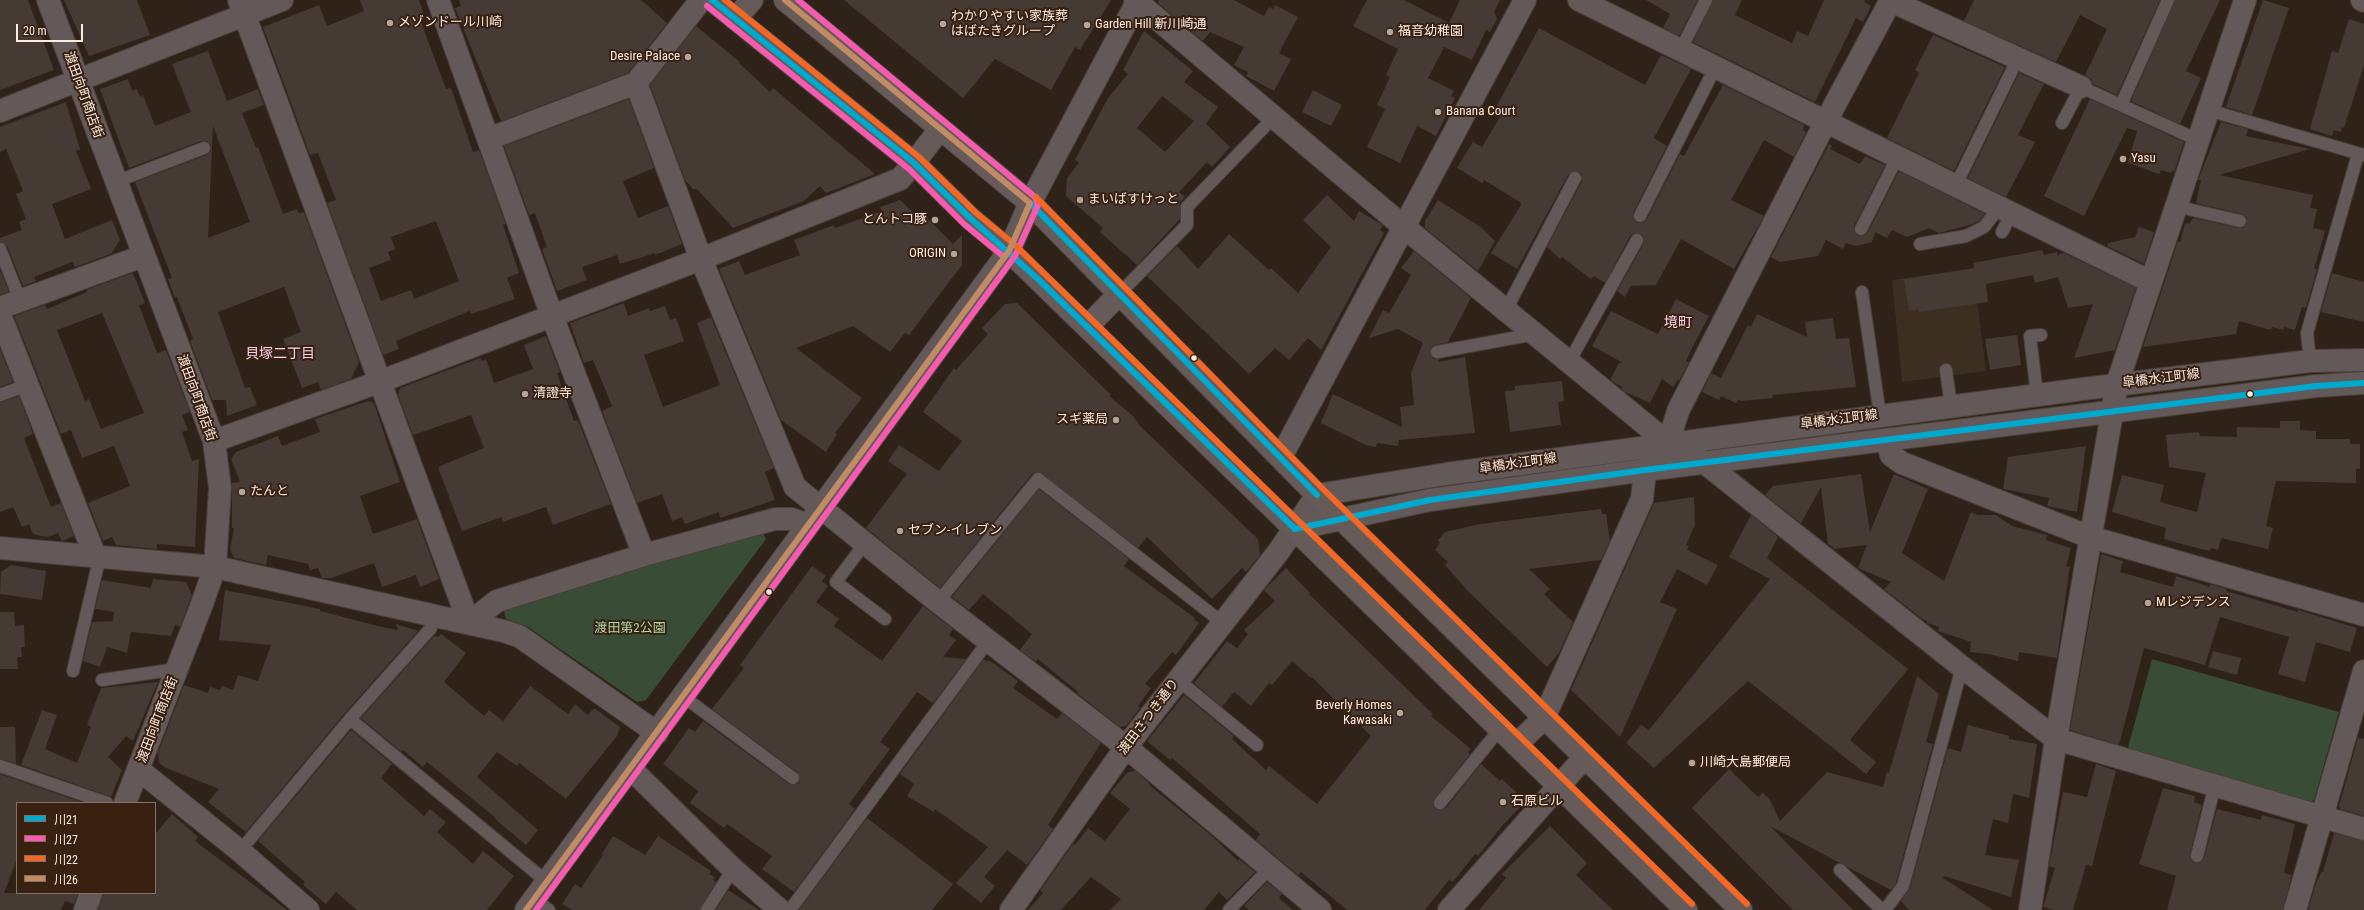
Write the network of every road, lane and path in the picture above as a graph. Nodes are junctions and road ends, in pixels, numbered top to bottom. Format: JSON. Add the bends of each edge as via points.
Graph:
{"nodes":[{"id":1,"x":48,"y":0,"type":"edge"},
{"id":2,"x":282,"y":0,"type":"edge"},
{"id":3,"x":438,"y":0,"type":"edge"},
{"id":4,"x":701,"y":0,"type":"edge"},
{"id":5,"x":712,"y":0,"type":"edge"},
{"id":6,"x":752,"y":0,"type":"edge"},
{"id":7,"x":785,"y":0,"type":"edge"},
{"id":8,"x":1137,"y":0,"type":"edge"},
{"id":9,"x":1525,"y":0,"type":"edge"},
{"id":10,"x":1579,"y":0,"type":"edge"},
{"id":11,"x":1706,"y":0,"type":"edge"},
{"id":12,"x":1890,"y":0,"type":"edge"},
{"id":13,"x":2168,"y":0,"type":"edge"},
{"id":14,"x":2245,"y":0,"type":"edge"},
{"id":15,"x":242,"y":7,"type":"edge"},
{"id":16,"x":735,"y":19,"type":"junction"},
{"id":17,"x":1680,"y":51,"type":"junction"},
{"id":18,"x":2018,"y":58,"type":"junction"},
{"id":19,"x":1715,"y":68,"type":"junction"},
{"id":20,"x":77,"y":80,"type":"junction"},
{"id":21,"x":636,"y":83,"type":"junction"},
{"id":22,"x":2081,"y":87,"type":"junction"},
{"id":23,"x":2121,"y":104,"type":"junction"},
{"id":24,"x":0,"y":110,"type":"edge"},
{"id":25,"x":2208,"y":110,"type":"junction"},
{"id":26,"x":1274,"y":117,"type":"junction"},
{"id":27,"x":1825,"y":123,"type":"junction"},
{"id":28,"x":2062,"y":123,"type":"dead end"},
{"id":29,"x":940,"y":129,"type":"junction"},
{"id":30,"x":488,"y":139,"type":"junction"},
{"id":31,"x":2198,"y":140,"type":"junction"},
{"id":32,"x":204,"y":148,"type":"dead end"},
{"id":33,"x":2361,"y":154,"type":"edge"},
{"id":34,"x":1896,"y":158,"type":"junction"},
{"id":35,"x":914,"y":163,"type":"junction"},
{"id":36,"x":1575,"y":178,"type":"dead end"},
{"id":37,"x":115,"y":182,"type":"junction"},
{"id":38,"x":1955,"y":187,"type":"junction"},
{"id":39,"x":1030,"y":203,"type":"junction"},
{"id":40,"x":2170,"y":208,"type":"junction"},
{"id":41,"x":1640,"y":216,"type":"dead end"},
{"id":42,"x":2004,"y":218,"type":"junction"},
{"id":43,"x":2240,"y":222,"type":"dead end"},
{"id":44,"x":1404,"y":226,"type":"junction"},
{"id":45,"x":1861,"y":229,"type":"dead end"},
{"id":46,"x":1637,"y":240,"type":"dead end"},
{"id":47,"x":1920,"y":244,"type":"dead end"},
{"id":48,"x":0,"y":249,"type":"edge"},
{"id":49,"x":1009,"y":251,"type":"junction"},
{"id":50,"x":143,"y":256,"type":"junction"},
{"id":51,"x":701,"y":259,"type":"junction"},
{"id":52,"x":2149,"y":282,"type":"junction"},
{"id":53,"x":1862,"y":292,"type":"dead end"},
{"id":54,"x":1119,"y":294,"type":"junction"},
{"id":55,"x":20,"y":300,"type":"junction"},
{"id":56,"x":0,"y":308,"type":"edge"},
{"id":57,"x":1506,"y":310,"type":"junction"},
{"id":58,"x":0,"y":314,"type":"edge"},
{"id":59,"x":552,"y":316,"type":"junction"},
{"id":60,"x":1087,"y":327,"type":"junction"},
{"id":61,"x":1535,"y":334,"type":"junction"},
{"id":62,"x":2041,"y":335,"type":"dead end"},
{"id":63,"x":1437,"y":352,"type":"dead end"},
{"id":64,"x":2364,"y":360,"type":"edge"},
{"id":65,"x":2310,"y":361,"type":"junction"},
{"id":66,"x":1569,"y":362,"type":"junction"},
{"id":67,"x":1946,"y":370,"type":"dead end"},
{"id":68,"x":379,"y":382,"type":"junction"},
{"id":69,"x":2364,"y":383,"type":"edge"},
{"id":70,"x":2117,"y":384,"type":"junction"},
{"id":71,"x":27,"y":385,"type":"junction"},
{"id":72,"x":2037,"y":395,"type":"junction"},
{"id":73,"x":0,"y":396,"type":"edge"},
{"id":74,"x":1951,"y":406,"type":"junction"},
{"id":75,"x":2111,"y":412,"type":"junction"},
{"id":76,"x":1880,"y":415,"type":"junction"},
{"id":77,"x":1887,"y":440,"type":"junction"},
{"id":78,"x":214,"y":441,"type":"junction"},
{"id":79,"x":1668,"y":443,"type":"junction"},
{"id":80,"x":1281,"y":457,"type":"junction"},
{"id":81,"x":1705,"y":463,"type":"junction"},
{"id":82,"x":1645,"y":470,"type":"junction"},
{"id":83,"x":1316,"y":495,"type":"junction"},
{"id":84,"x":821,"y":507,"type":"junction"},
{"id":85,"x":1342,"y":518,"type":"junction"},
{"id":86,"x":808,"y":525,"type":"junction"},
{"id":87,"x":1294,"y":529,"type":"junction"},
{"id":88,"x":2090,"y":537,"type":"junction"},
{"id":89,"x":865,"y":543,"type":"junction"},
{"id":90,"x":1,"y":550,"type":"edge"},
{"id":91,"x":644,"y":555,"type":"junction"},
{"id":92,"x":98,"y":556,"type":"junction"},
{"id":93,"x":214,"y":567,"type":"junction"},
{"id":94,"x":938,"y":602,"type":"junction"},
{"id":95,"x":434,"y":615,"type":"junction"},
{"id":96,"x":2364,"y":615,"type":"edge"},
{"id":97,"x":886,"y":619,"type":"dead end"},
{"id":98,"x":469,"y":623,"type":"junction"},
{"id":99,"x":1223,"y":623,"type":"junction"},
{"id":100,"x":990,"y":640,"type":"junction"},
{"id":101,"x":1962,"y":667,"type":"junction"},
{"id":102,"x":177,"y":669,"type":"junction"},
{"id":103,"x":73,"y":671,"type":"dead end"},
{"id":104,"x":2364,"y":671,"type":"edge"},
{"id":105,"x":102,"y":680,"type":"dead end"},
{"id":106,"x":1178,"y":680,"type":"junction"},
{"id":107,"x":684,"y":697,"type":"junction"},
{"id":108,"x":2359,"y":706,"type":"edge"},
{"id":109,"x":1544,"y":718,"type":"junction"},
{"id":110,"x":350,"y":719,"type":"junction"},
{"id":111,"x":1499,"y":730,"type":"junction"},
{"id":112,"x":657,"y":733,"type":"junction"},
{"id":113,"x":2056,"y":740,"type":"junction"},
{"id":114,"x":1257,"y":745,"type":"dead end"},
{"id":115,"x":1516,"y":745,"type":"junction"},
{"id":116,"x":1126,"y":747,"type":"junction"},
{"id":117,"x":1584,"y":758,"type":"junction"},
{"id":118,"x":0,"y":766,"type":"edge"},
{"id":119,"x":138,"y":769,"type":"junction"},
{"id":120,"x":631,"y":769,"type":"junction"},
{"id":121,"x":793,"y":778,"type":"dead end"},
{"id":122,"x":2215,"y":785,"type":"junction"},
{"id":123,"x":1559,"y":786,"type":"junction"},
{"id":124,"x":104,"y":802,"type":"edge"},
{"id":125,"x":125,"y":802,"type":"edge"},
{"id":126,"x":1440,"y":803,"type":"dead end"},
{"id":127,"x":2321,"y":816,"type":"junction"},
{"id":128,"x":2364,"y":829,"type":"edge"},
{"id":129,"x":240,"y":850,"type":"junction"},
{"id":130,"x":2197,"y":856,"type":"dead end"},
{"id":131,"x":1270,"y":868,"type":"junction"},
{"id":132,"x":733,"y":869,"type":"junction"},
{"id":133,"x":1840,"y":870,"type":"dead end"},
{"id":134,"x":547,"y":882,"type":"junction"},
{"id":135,"x":92,"y":894,"type":"edge"},
{"id":136,"x":537,"y":906,"type":"edge"},
{"id":137,"x":301,"y":908,"type":"edge"},
{"id":138,"x":85,"y":910,"type":"edge"},
{"id":139,"x":707,"y":910,"type":"edge"},
{"id":140,"x":780,"y":910,"type":"edge"},
{"id":141,"x":790,"y":910,"type":"edge"},
{"id":142,"x":1011,"y":910,"type":"edge"},
{"id":143,"x":1229,"y":910,"type":"edge"},
{"id":144,"x":1320,"y":910,"type":"edge"},
{"id":145,"x":1449,"y":910,"type":"edge"},
{"id":146,"x":1686,"y":910,"type":"edge"},
{"id":147,"x":1740,"y":910,"type":"edge"},
{"id":148,"x":1883,"y":910,"type":"edge"},
{"id":149,"x":2030,"y":910,"type":"edge"},
{"id":150,"x":2295,"y":910,"type":"edge"}],
"edges":[{"from":1,"to":20,"type":"street","name":"渡田向町商店街"},
{"from":2,"to":15,"type":"street"},
{"from":3,"to":30,"type":"street"},
{"from":4,"to":21,"type":"street"},
{"from":5,"to":16,"type":"main road"},
{"from":6,"to":16,"type":"main road"},
{"from":7,"to":29,"type":"main road"},
{"from":8,"to":26,"type":"street"},
{"from":8,"to":39,"type":"street"},
{"from":9,"to":44,"type":"street"},
{"from":10,"to":17,"type":"street"},
{"from":11,"to":17,"type":"lane"},
{"from":12,"to":18,"type":"street"},
{"from":12,"to":27,"type":"street","via":[[1880,30],[1856,76]]},
{"from":13,"to":23,"type":"lane"},
{"from":14,"to":25,"type":"street"},
{"from":15,"to":20,"type":"street"},
{"from":15,"to":68,"type":"street"},
{"from":16,"to":35,"type":"main road"},
{"from":17,"to":19,"type":"street"},
{"from":18,"to":22,"type":"street"},
{"from":18,"to":38,"type":"lane"},
{"from":19,"to":27,"type":"street"},
{"from":19,"to":41,"type":"lane"},
{"from":20,"to":24,"type":"street"},
{"from":20,"to":37,"type":"street","name":"渡田向町商店街"},
{"from":21,"to":30,"type":"street"},
{"from":21,"to":51,"type":"street"},
{"from":22,"to":23,"type":"lane"},
{"from":22,"to":28,"type":"lane"},
{"from":23,"to":31,"type":"lane"},
{"from":25,"to":31,"type":"street"},
{"from":25,"to":33,"type":"lane"},
{"from":26,"to":44,"type":"street"},
{"from":26,"to":54,"type":"lane","via":[[1188,207],[1187,225]]},
{"from":27,"to":34,"type":"street"},
{"from":27,"to":79,"type":"street","via":[[1678,411]]},
{"from":29,"to":35,"type":"main road"},
{"from":29,"to":39,"type":"main road"},
{"from":30,"to":59,"type":"street"},
{"from":31,"to":40,"type":"street"},
{"from":32,"to":37,"type":"lane"},
{"from":33,"to":65,"type":"lane","via":[[2307,333]]},
{"from":34,"to":38,"type":"street"},
{"from":34,"to":45,"type":"lane"},
{"from":35,"to":49,"type":"main road","via":[[970,218]]},
{"from":35,"to":51,"type":"street","via":[[900,179]]},
{"from":36,"to":57,"type":"lane"},
{"from":37,"to":50,"type":"street","name":"渡田向町商店街"},
{"from":38,"to":42,"type":"street"},
{"from":39,"to":49,"type":"street"},
{"from":39,"to":54,"type":"main road"},
{"from":40,"to":43,"type":"lane"},
{"from":40,"to":52,"type":"street"},
{"from":42,"to":47,"type":"lane","via":[[1996,214],[1984,227],[1966,236]]},
{"from":42,"to":52,"type":"street"},
{"from":44,"to":57,"type":"street"},
{"from":44,"to":80,"type":"street"},
{"from":46,"to":66,"type":"lane"},
{"from":48,"to":55,"type":"lane"},
{"from":49,"to":60,"type":"main road"},
{"from":49,"to":84,"type":"street"},
{"from":50,"to":55,"type":"street"},
{"from":50,"to":78,"type":"street","name":"渡田向町商店街"},
{"from":51,"to":59,"type":"street"},
{"from":51,"to":84,"type":"street","via":[[795,486]]},
{"from":52,"to":70,"type":"street"},
{"from":53,"to":76,"type":"lane"},
{"from":54,"to":60,"type":"main road"},
{"from":54,"to":80,"type":"main road"},
{"from":55,"to":56,"type":"street"},
{"from":57,"to":61,"type":"street"},
{"from":58,"to":71,"type":"street"},
{"from":59,"to":68,"type":"street"},
{"from":59,"to":91,"type":"street"},
{"from":60,"to":87,"type":"main road"},
{"from":61,"to":63,"type":"lane"},
{"from":61,"to":66,"type":"street"},
{"from":62,"to":72,"type":"lane","via":[[2030,336]]},
{"from":64,"to":65,"type":"street","name":"皐橋水江町線"},
{"from":65,"to":70,"type":"street","name":"皐橋水江町線"},
{"from":66,"to":79,"type":"street"},
{"from":67,"to":74,"type":"lane"},
{"from":68,"to":78,"type":"street"},
{"from":68,"to":98,"type":"street"},
{"from":69,"to":75,"type":"street","name":"皐橋水江町線","via":[[2316,386]]},
{"from":70,"to":72,"type":"street","name":"皐橋水江町線"},
{"from":70,"to":75,"type":"street"},
{"from":71,"to":73,"type":"lane"},
{"from":71,"to":92,"type":"street"},
{"from":72,"to":74,"type":"street","name":"皐橋水江町線"},
{"from":74,"to":76,"type":"street","name":"皐橋水江町線"},
{"from":75,"to":77,"type":"street","name":"皐橋水江町線"},
{"from":75,"to":88,"type":"street"},
{"from":76,"to":79,"type":"street","name":"皐橋水江町線"},
{"from":77,"to":81,"type":"street","name":"皐橋水江町線"},
{"from":77,"to":88,"type":"street","via":[[1891,455],[1902,463]]},
{"from":78,"to":93,"type":"street","name":"渡田向町商店街","via":[[220,488]]},
{"from":79,"to":81,"type":"street"},
{"from":79,"to":82,"type":"street"},
{"from":79,"to":83,"type":"street","name":"皐橋水江町線","via":[[1382,483]]},
{"from":80,"to":83,"type":"main road"},
{"from":81,"to":82,"type":"street","name":"皐橋水江町線"},
{"from":81,"to":101,"type":"street"},
{"from":82,"to":85,"type":"street","name":"皐橋水江町線","via":[[1430,500]]},
{"from":82,"to":109,"type":"street","via":[[1642,500]]},
{"from":83,"to":85,"type":"main road"},
{"from":83,"to":87,"type":"street","name":"渡田さつき通り"},
{"from":84,"to":86,"type":"street"},
{"from":84,"to":89,"type":"street"},
{"from":85,"to":87,"type":"street","name":"皐橋水江町線"},
{"from":85,"to":109,"type":"main road"},
{"from":86,"to":91,"type":"street","via":[[792,519],[775,519]]},
{"from":86,"to":107,"type":"street"},
{"from":87,"to":99,"type":"street","name":"渡田さつき通り"},
{"from":87,"to":111,"type":"main road"},
{"from":88,"to":96,"type":"street"},
{"from":88,"to":113,"type":"street"},
{"from":89,"to":94,"type":"street"},
{"from":89,"to":97,"type":"lane","via":[[836,582]]},
{"from":90,"to":92,"type":"street"},
{"from":91,"to":98,"type":"street","via":[[497,601]]},
{"from":92,"to":93,"type":"street"},
{"from":92,"to":103,"type":"lane"},
{"from":93,"to":95,"type":"street"},
{"from":93,"to":102,"type":"street","name":"渡田向町商店街"},
{"from":94,"to":99,"type":"lane","via":[[1038,479]]},
{"from":94,"to":100,"type":"street"},
{"from":95,"to":98,"type":"street"},
{"from":95,"to":110,"type":"lane","via":[[431,628]]},
{"from":98,"to":112,"type":"street","via":[[519,636]]},
{"from":99,"to":106,"type":"street","name":"渡田さつき通り"},
{"from":100,"to":116,"type":"street"},
{"from":100,"to":141,"type":"lane"},
{"from":101,"to":113,"type":"street"},
{"from":101,"to":148,"type":"lane","via":[[1903,886]]},
{"from":102,"to":105,"type":"lane"},
{"from":102,"to":119,"type":"street","name":"渡田向町商店街"},
{"from":104,"to":108,"type":"street"},
{"from":106,"to":114,"type":"lane"},
{"from":106,"to":116,"type":"street","name":"渡田さつき通り"},
{"from":107,"to":112,"type":"street"},
{"from":107,"to":121,"type":"lane"},
{"from":108,"to":127,"type":"street"},
{"from":109,"to":115,"type":"main road"},
{"from":109,"to":117,"type":"main road"},
{"from":110,"to":129,"type":"lane"},
{"from":110,"to":134,"type":"lane"},
{"from":111,"to":115,"type":"main road"},
{"from":111,"to":126,"type":"lane"},
{"from":112,"to":120,"type":"street"},
{"from":113,"to":122,"type":"street"},
{"from":113,"to":149,"type":"street"},
{"from":115,"to":123,"type":"main road"},
{"from":116,"to":131,"type":"street"},
{"from":116,"to":142,"type":"street","name":"渡田さつき通り"},
{"from":117,"to":123,"type":"main road"},
{"from":117,"to":147,"type":"main road"},
{"from":118,"to":124,"type":"lane"},
{"from":119,"to":125,"type":"street","name":"渡田向町商店街"},
{"from":119,"to":129,"type":"street"},
{"from":120,"to":132,"type":"street"},
{"from":120,"to":134,"type":"street"},
{"from":122,"to":127,"type":"street"},
{"from":122,"to":130,"type":"lane"},
{"from":123,"to":145,"type":"street"},
{"from":123,"to":146,"type":"main road"},
{"from":127,"to":128,"type":"street"},
{"from":127,"to":150,"type":"street"},
{"from":129,"to":137,"type":"street"},
{"from":131,"to":143,"type":"lane"},
{"from":131,"to":144,"type":"street"},
{"from":132,"to":139,"type":"lane"},
{"from":132,"to":140,"type":"street"},
{"from":133,"to":148,"type":"lane"},
{"from":134,"to":136,"type":"street"},
{"from":135,"to":138,"type":"street"}]}
